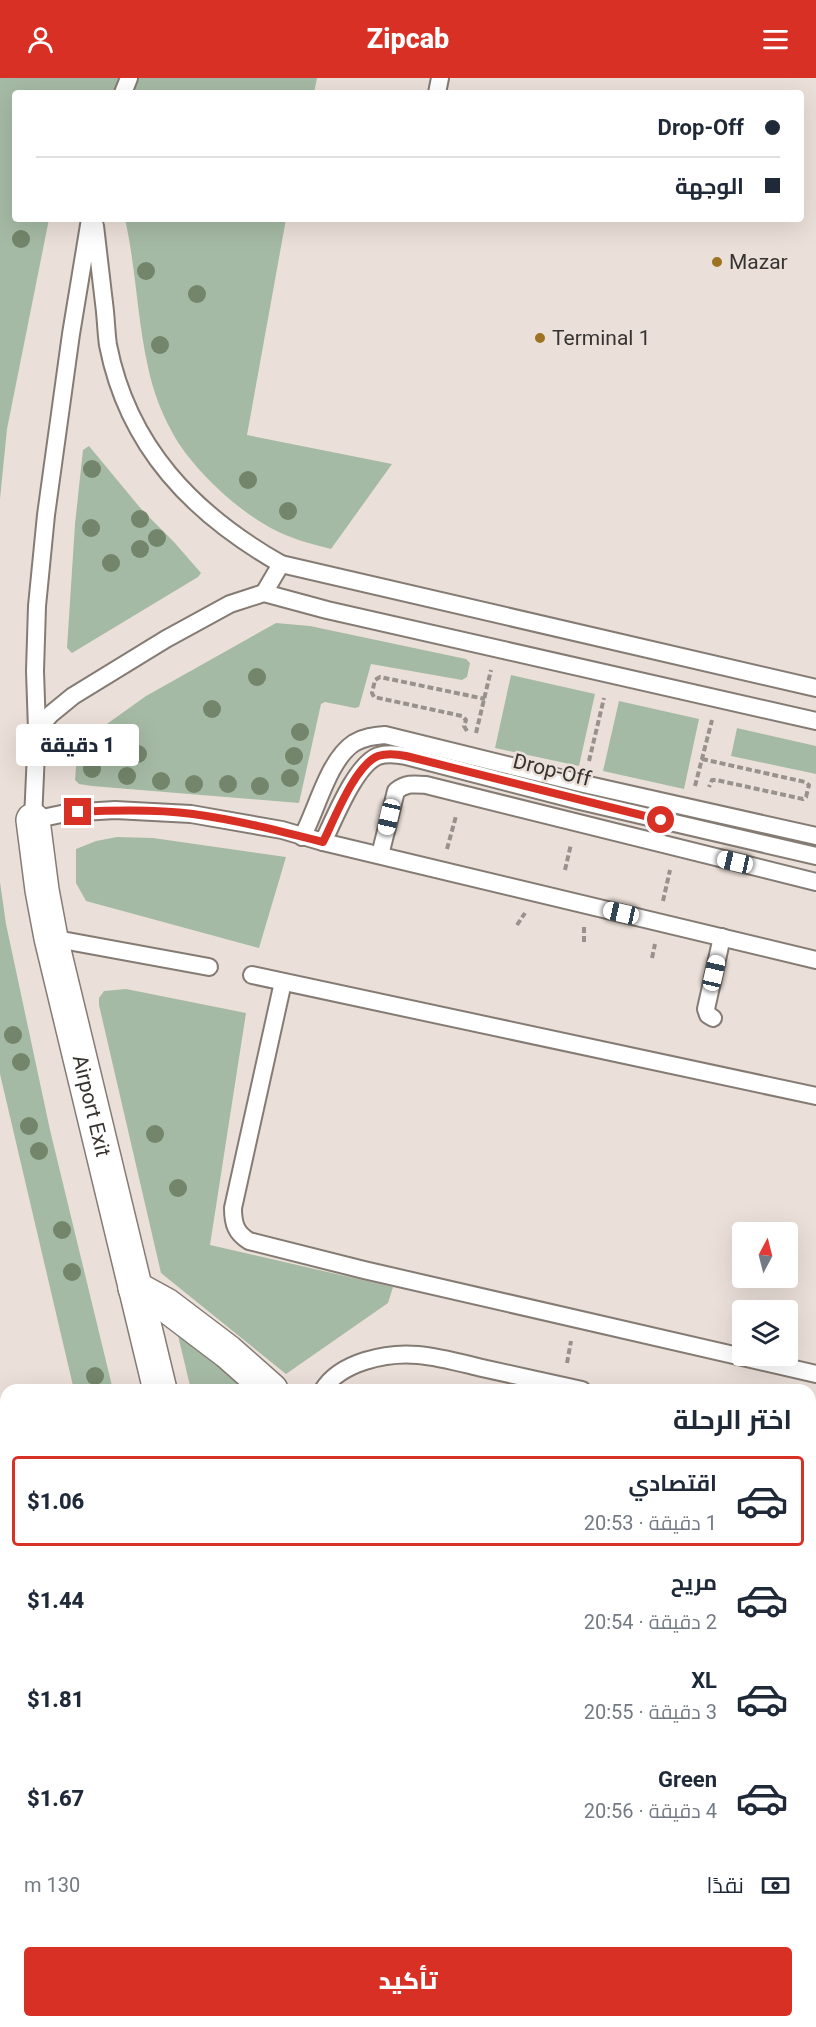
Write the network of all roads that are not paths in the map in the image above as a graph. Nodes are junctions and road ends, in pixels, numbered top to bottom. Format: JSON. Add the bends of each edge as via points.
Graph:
{"nodes":[{"id":1,"x":91,"y":222,"type":"edge"},
{"id":2,"x":92,"y":222,"type":"edge"},
{"id":3,"x":281,"y":564,"type":"junction"},
{"id":4,"x":264,"y":593,"type":"junction"},
{"id":5,"x":816,"y":688,"type":"edge"},
{"id":6,"x":816,"y":721,"type":"edge"},
{"id":7,"x":37,"y":730,"type":"junction"},
{"id":8,"x":33,"y":820,"type":"junction"},
{"id":9,"x":816,"y":836,"type":"edge"},
{"id":10,"x":302,"y":837,"type":"junction"},
{"id":11,"x":323,"y":842,"type":"junction"},
{"id":12,"x":380,"y":855,"type":"junction"},
{"id":13,"x":816,"y":855,"type":"edge"},
{"id":14,"x":816,"y":882,"type":"edge"},
{"id":15,"x":722,"y":937,"type":"junction"},
{"id":16,"x":51,"y":938,"type":"junction"},
{"id":17,"x":816,"y":960,"type":"edge"},
{"id":18,"x":209,"y":967,"type":"dead end"},
{"id":19,"x":252,"y":975,"type":"dead end"},
{"id":20,"x":284,"y":982,"type":"junction"},
{"id":21,"x":713,"y":1018,"type":"dead end"},
{"id":22,"x":816,"y":1096,"type":"edge"},
{"id":23,"x":135,"y":1288,"type":"junction"},
{"id":24,"x":816,"y":1374,"type":"edge"},
{"id":25,"x":159,"y":1384,"type":"edge"},
{"id":26,"x":264,"y":1384,"type":"edge"},
{"id":27,"x":327,"y":1384,"type":"edge"},
{"id":28,"x":555,"y":1384,"type":"edge"}],
"edges":[{"from":1,"to":7,"type":"lane","via":[[69,345],[46,515],[37,606]]},
{"from":2,"to":3,"type":"lane","via":[[108,343],[117,381],[132,418],[151,452],[176,483],[243,543]]},
{"from":3,"to":4,"type":"lane"},
{"from":3,"to":5,"type":"lane"},
{"from":4,"to":6,"type":"lane"},
{"from":4,"to":7,"type":"lane","via":[[230,604],[128,662],[73,696]]},
{"from":7,"to":8,"type":"lane"},
{"from":8,"to":10,"type":"lane","via":[[115,810],[192,814]]},
{"from":8,"to":16,"type":"street","name":"Airport Exit"},
{"from":9,"to":10,"type":"lane","via":[[386,735],[369,736],[342,752]]},
{"from":10,"to":11,"type":"lane"},
{"from":11,"to":12,"type":"lane"},
{"from":11,"to":13,"type":"lane","name":"Drop-Off","via":[[366,765],[376,757],[391,754]]},
{"from":12,"to":14,"type":"lane","via":[[396,791],[412,783]]},
{"from":12,"to":15,"type":"lane"},
{"from":15,"to":17,"type":"lane"},
{"from":15,"to":21,"type":"lane","via":[[706,1009]]},
{"from":16,"to":18,"type":"lane"},
{"from":16,"to":23,"type":"street","name":"Airport Exit"},
{"from":19,"to":20,"type":"lane"},
{"from":20,"to":22,"type":"lane"},
{"from":20,"to":24,"type":"lane","via":[[233,1208],[233,1220],[240,1235],[290,1251]]},
{"from":23,"to":25,"type":"street","name":"Airport Exit"},
{"from":23,"to":26,"type":"street","via":[[166,1305]]},
{"from":27,"to":28,"type":"lane","via":[[358,1363],[417,1355]]}]}
